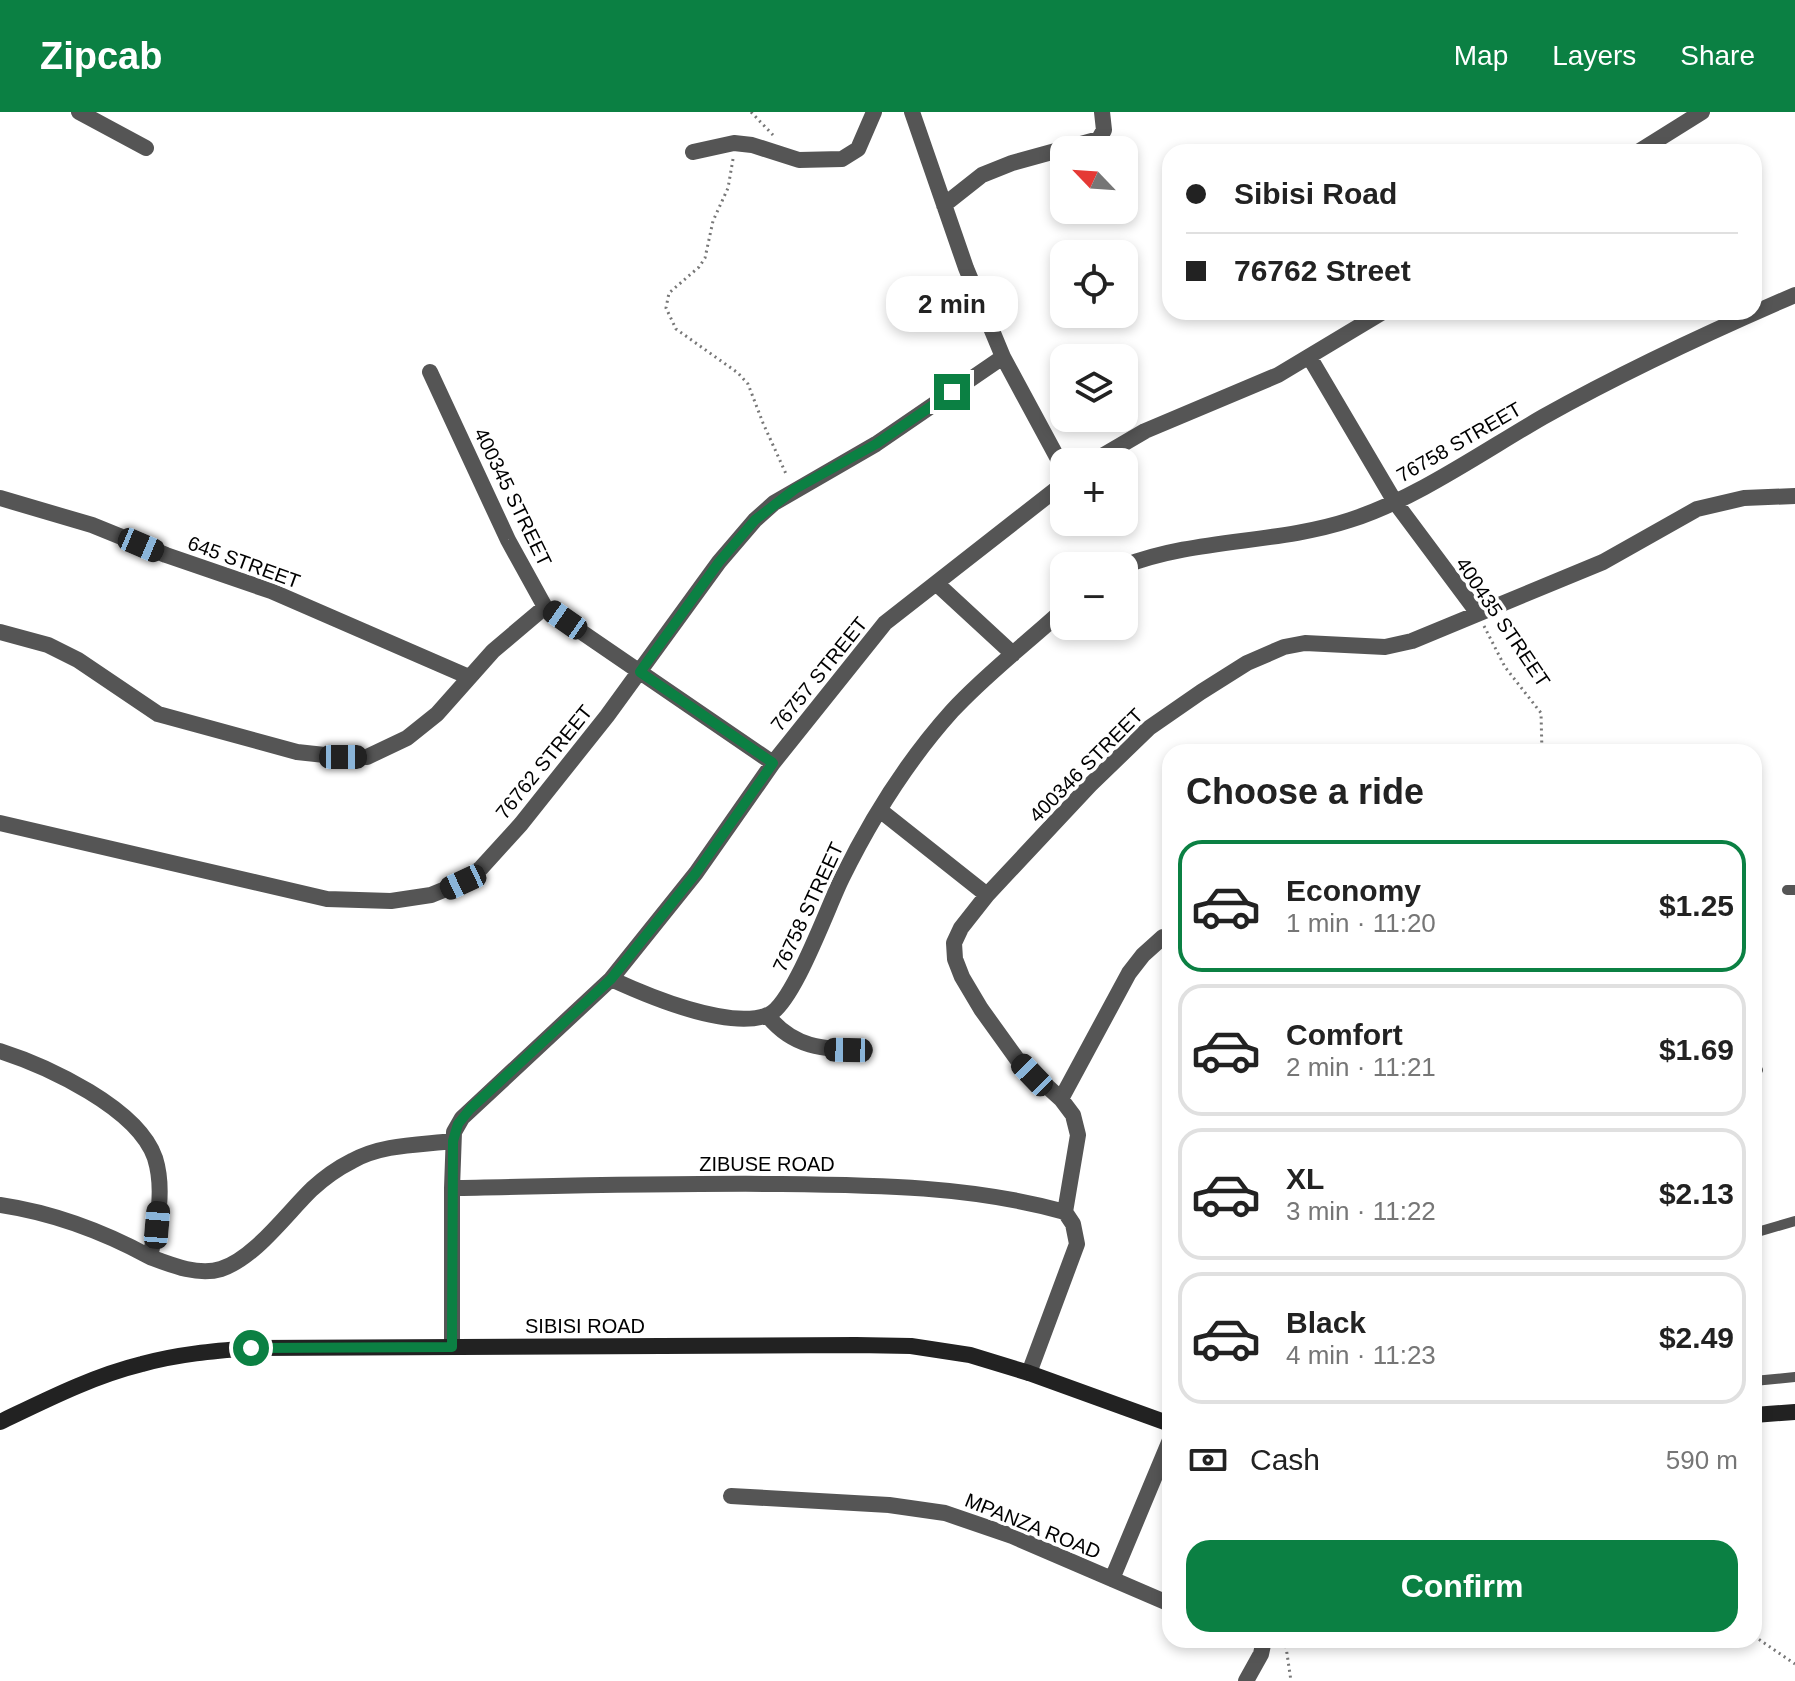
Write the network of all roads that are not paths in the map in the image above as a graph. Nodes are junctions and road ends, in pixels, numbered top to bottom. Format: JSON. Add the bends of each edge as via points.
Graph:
{"nodes":[{"id":1,"x":79,"y":112,"type":"edge"},
{"id":2,"x":874,"y":112,"type":"edge"},
{"id":3,"x":912,"y":112,"type":"edge"},
{"id":4,"x":1102,"y":112,"type":"edge"},
{"id":5,"x":1702,"y":112,"type":"edge"},
{"id":6,"x":1651,"y":144,"type":"edge"},
{"id":7,"x":146,"y":148,"type":"dead end"},
{"id":8,"x":693,"y":152,"type":"dead end"},
{"id":9,"x":944,"y":205,"type":"junction"},
{"id":10,"x":1795,"y":295,"type":"edge"},
{"id":11,"x":1762,"y":309,"type":"edge"},
{"id":12,"x":1370,"y":320,"type":"edge"},
{"id":13,"x":1737,"y":320,"type":"edge"},
{"id":14,"x":1003,"y":357,"type":"junction"},
{"id":15,"x":1310,"y":358,"type":"junction"},
{"id":16,"x":430,"y":372,"type":"dead end"},
{"id":17,"x":1052,"y":448,"type":"edge"},
{"id":18,"x":1116,"y":448,"type":"edge"},
{"id":19,"x":1050,"y":494,"type":"edge"},
{"id":20,"x":1795,"y":496,"type":"edge"},
{"id":21,"x":0,"y":498,"type":"edge"},
{"id":22,"x":1395,"y":502,"type":"junction"},
{"id":23,"x":1138,"y":561,"type":"edge"},
{"id":24,"x":936,"y":583,"type":"junction"},
{"id":25,"x":545,"y":607,"type":"junction"},
{"id":26,"x":1477,"y":612,"type":"junction"},
{"id":27,"x":1050,"y":621,"type":"edge"},
{"id":28,"x":0,"y":632,"type":"edge"},
{"id":29,"x":1013,"y":654,"type":"junction"},
{"id":30,"x":640,"y":672,"type":"junction"},
{"id":31,"x":469,"y":677,"type":"junction"},
{"id":32,"x":773,"y":763,"type":"junction"},
{"id":33,"x":881,"y":811,"type":"junction"},
{"id":34,"x":0,"y":823,"type":"edge"},
{"id":35,"x":987,"y":895,"type":"junction"},
{"id":36,"x":1162,"y":938,"type":"edge"},
{"id":37,"x":611,"y":979,"type":"junction"},
{"id":38,"x":767,"y":1015,"type":"junction"},
{"id":39,"x":865,"y":1050,"type":"dead end"},
{"id":40,"x":0,"y":1051,"type":"edge"},
{"id":41,"x":1061,"y":1099,"type":"junction"},
{"id":42,"x":453,"y":1141,"type":"junction"},
{"id":43,"x":452,"y":1188,"type":"junction"},
{"id":44,"x":0,"y":1205,"type":"edge"},
{"id":45,"x":1065,"y":1212,"type":"junction"},
{"id":46,"x":1795,"y":1221,"type":"edge"},
{"id":47,"x":1762,"y":1231,"type":"edge"},
{"id":48,"x":150,"y":1257,"type":"junction"},
{"id":49,"x":452,"y":1347,"type":"junction"},
{"id":50,"x":1029,"y":1373,"type":"junction"},
{"id":51,"x":1795,"y":1377,"type":"edge"},
{"id":52,"x":1762,"y":1380,"type":"edge"},
{"id":53,"x":1795,"y":1412,"type":"edge"},
{"id":54,"x":1762,"y":1414,"type":"edge"},
{"id":55,"x":1162,"y":1421,"type":"edge"},
{"id":56,"x":0,"y":1422,"type":"edge"},
{"id":57,"x":1162,"y":1459,"type":"edge"},
{"id":58,"x":731,"y":1496,"type":"dead end"},
{"id":59,"x":1112,"y":1579,"type":"junction"},
{"id":60,"x":1162,"y":1601,"type":"edge"},
{"id":61,"x":1262,"y":1648,"type":"edge"},
{"id":62,"x":1246,"y":1681,"type":"edge"}],
"edges":[{"from":1,"to":7,"type":"street"},
{"from":2,"to":8,"type":"street","via":[[858,149],[842,159],[799,160],[734,143]]},
{"from":3,"to":9,"type":"street"},
{"from":4,"to":9,"type":"street","via":[[1099,139],[982,175]]},
{"from":5,"to":6,"type":"street"},
{"from":9,"to":14,"type":"street"},
{"from":10,"to":11,"type":"street","name":"76758 STREET"},
{"from":12,"to":15,"type":"street"},
{"from":13,"to":22,"type":"street","name":"76758 STREET","via":[[1605,383]]},
{"from":14,"to":17,"type":"street"},
{"from":14,"to":30,"type":"street","name":"76762 STREET","via":[[876,444],[764,511],[735,541]]},
{"from":15,"to":18,"type":"street"},
{"from":15,"to":22,"type":"street","name":"400435 STREET"},
{"from":16,"to":25,"type":"street","name":"400345 STREET"},
{"from":19,"to":24,"type":"street","name":"76757 STREET"},
{"from":20,"to":26,"type":"street","name":"400346 STREET","via":[[1744,498],[1697,509],[1603,562]]},
{"from":21,"to":31,"type":"street","name":"645 STREET","via":[[92,525],[271,591]]},
{"from":22,"to":23,"type":"street","name":"76758 STREET","via":[[1350,520]]},
{"from":22,"to":26,"type":"street","name":"400435 STREET"},
{"from":24,"to":29,"type":"street"},
{"from":24,"to":32,"type":"street","name":"76757 STREET","via":[[885,623]]},
{"from":25,"to":30,"type":"street","name":"400345 STREET"},
{"from":25,"to":31,"type":"street"},
{"from":26,"to":35,"type":"street","name":"400346 STREET","via":[[1385,647],[1305,643],[1247,663],[1149,728]]},
{"from":27,"to":29,"type":"street","name":"76758 STREET"},
{"from":28,"to":31,"type":"street","via":[[68,655],[158,714],[297,752],[343,757],[367,757],[407,738]]},
{"from":29,"to":33,"type":"street","name":"76758 STREET","via":[[923,745]]},
{"from":30,"to":32,"type":"street","name":"400345 STREET"},
{"from":30,"to":34,"type":"street","name":"76762 STREET","via":[[481,868],[431,895],[391,901],[327,899]]},
{"from":32,"to":37,"type":"street","name":"76757 STREET","via":[[696,873]]},
{"from":33,"to":35,"type":"street"},
{"from":33,"to":38,"type":"street","name":"76758 STREET","via":[[850,862],[792,988]]},
{"from":35,"to":41,"type":"street","name":"400346 STREET","via":[[961,928],[954,943],[955,959],[981,1009],[1017,1059]]},
{"from":36,"to":41,"type":"street","via":[[1129,973]]},
{"from":37,"to":38,"type":"street","via":[[691,1010],[733,1018]]},
{"from":37,"to":42,"type":"street","name":"76757 STREET","via":[[470,1109]]},
{"from":38,"to":39,"type":"street","via":[[781,1032],[802,1043]]},
{"from":40,"to":48,"type":"street","via":[[104,1102],[141,1134],[159,1178]]},
{"from":41,"to":45,"type":"street","name":"400346 STREET","via":[[1073,1115],[1078,1135]]},
{"from":42,"to":43,"type":"street","name":"76757 STREET"},
{"from":42,"to":48,"type":"street","via":[[385,1149],[355,1159],[314,1187],[236,1263],[218,1270],[191,1270]]},
{"from":43,"to":45,"type":"street","name":"ZIBUSE ROAD","via":[[872,1185],[971,1193]]},
{"from":43,"to":49,"type":"street"},
{"from":44,"to":48,"type":"street","via":[[65,1219]]},
{"from":45,"to":50,"type":"street","via":[[1077,1244]]},
{"from":46,"to":47,"type":"lane"},
{"from":49,"to":50,"type":"street","name":"SIBISI ROAD","via":[[911,1346],[970,1355]]},
{"from":49,"to":56,"type":"street","name":"SIBISI ROAD","via":[[190,1353],[100,1378]]},
{"from":50,"to":55,"type":"street","name":"SIBISI ROAD"},
{"from":51,"to":52,"type":"lane"},
{"from":53,"to":54,"type":"street"},
{"from":57,"to":59,"type":"street"},
{"from":58,"to":59,"type":"street","name":"MPANZA ROAD","via":[[945,1513]]},
{"from":59,"to":60,"type":"street","name":"MPANZA ROAD"},
{"from":61,"to":62,"type":"street"}]}
